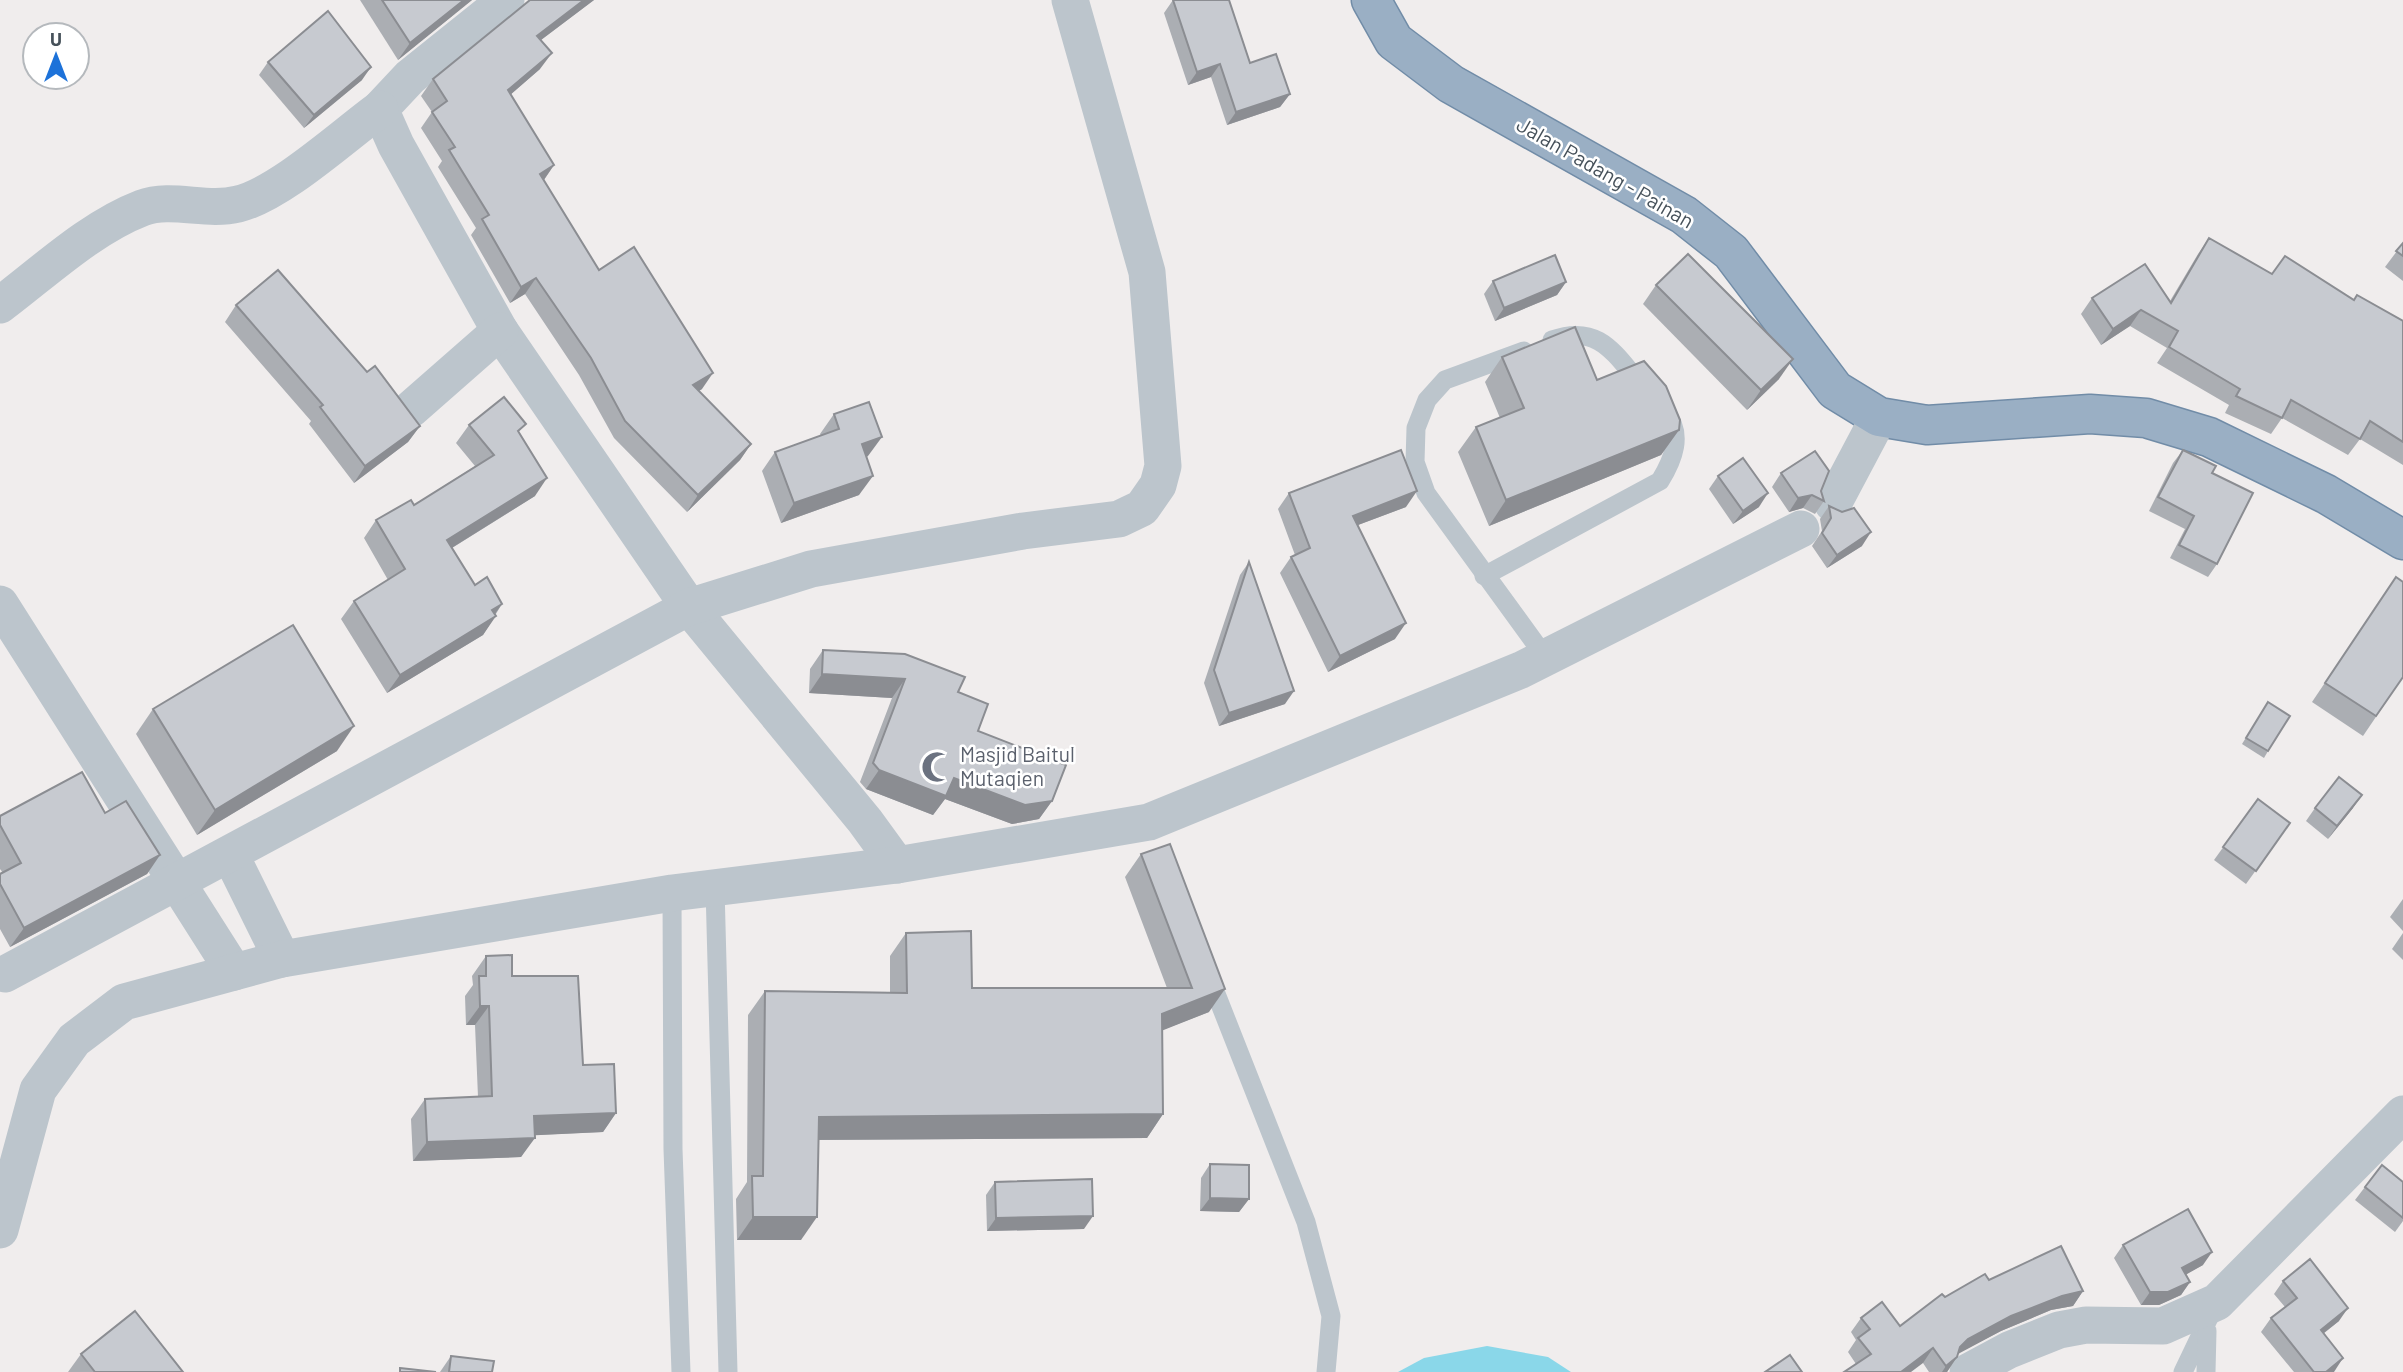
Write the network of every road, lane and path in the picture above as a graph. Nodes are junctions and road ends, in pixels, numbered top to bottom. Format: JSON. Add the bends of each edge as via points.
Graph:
{"nodes":[{"id":1,"x":506,"y":0,"type":"edge"},
{"id":2,"x":1070,"y":0,"type":"edge"},
{"id":3,"x":1371,"y":0,"type":"edge"},
{"id":4,"x":380,"y":109,"type":"junction"},
{"id":5,"x":0,"y":305,"type":"edge"},
{"id":6,"x":500,"y":331,"type":"junction"},
{"id":7,"x":411,"y":409,"type":"edge"},
{"id":8,"x":1880,"y":416,"type":"junction"},
{"id":9,"x":1833,"y":504,"type":"edge"},
{"id":10,"x":1801,"y":530,"type":"dead end"},
{"id":11,"x":2403,"y":540,"type":"edge"},
{"id":12,"x":1484,"y":576,"type":"junction"},
{"id":13,"x":0,"y":604,"type":"edge"},
{"id":14,"x":689,"y":607,"type":"junction"},
{"id":15,"x":1546,"y":658,"type":"junction"},
{"id":16,"x":230,"y":854,"type":"junction"},
{"id":17,"x":897,"y":866,"type":"junction"},
{"id":18,"x":178,"y":880,"type":"junction"},
{"id":19,"x":715,"y":888,"type":"junction"},
{"id":20,"x":672,"y":893,"type":"junction"},
{"id":21,"x":282,"y":960,"type":"junction"},
{"id":22,"x":1205,"y":964,"type":"edge"},
{"id":23,"x":234,"y":972,"type":"junction"},
{"id":24,"x":5,"y":974,"type":"dead end"},
{"id":25,"x":2403,"y":1114,"type":"edge"},
{"id":26,"x":0,"y":1230,"type":"edge"},
{"id":27,"x":2212,"y":1314,"type":"junction"},
{"id":28,"x":681,"y":1372,"type":"edge"},
{"id":29,"x":728,"y":1372,"type":"edge"},
{"id":30,"x":1326,"y":1372,"type":"edge"},
{"id":31,"x":1968,"y":1372,"type":"edge"},
{"id":32,"x":2183,"y":1372,"type":"edge"},
{"id":33,"x":2206,"y":1372,"type":"edge"}],
"edges":[{"from":1,"to":4,"type":"street","via":[[410,77]]},
{"from":2,"to":14,"type":"street","via":[[1147,272],[1163,466],[1158,485],[1142,508],[1119,519],[1023,531],[811,569]]},
{"from":3,"to":8,"type":"highway","name":"Jalan Padang - Painan","via":[[1394,41],[1451,84],[1684,215],[1731,253],[1835,390]]},
{"from":4,"to":5,"type":"street","via":[[272,188],[239,204],[162,204],[112,222]]},
{"from":4,"to":6,"type":"street"},
{"from":6,"to":7,"type":"street"},
{"from":6,"to":14,"type":"street"},
{"from":8,"to":9,"type":"street"},
{"from":8,"to":11,"type":"highway","name":"Jalan Padang - Painan","via":[[1927,425],[2090,414],[2146,418],[2209,437],[2326,494]]},
{"from":10,"to":15,"type":"street"},
{"from":12,"to":12,"type":"lane","via":[[1426,493],[1415,462],[1416,428],[1427,400],[1445,380],[1566,335],[1603,341],[1670,417],[1676,438],[1673,460],[1660,481]]},
{"from":12,"to":15,"type":"lane"},
{"from":13,"to":18,"type":"street"},
{"from":14,"to":16,"type":"street"},
{"from":14,"to":17,"type":"street"},
{"from":15,"to":17,"type":"street","via":[[1158,823]]},
{"from":16,"to":18,"type":"street"},
{"from":16,"to":21,"type":"street"},
{"from":17,"to":19,"type":"street"},
{"from":18,"to":23,"type":"street"},
{"from":18,"to":24,"type":"street"},
{"from":19,"to":20,"type":"street"},
{"from":19,"to":29,"type":"lane"},
{"from":20,"to":21,"type":"street"},
{"from":20,"to":28,"type":"lane","via":[[673,1162]]},
{"from":21,"to":23,"type":"street"},
{"from":22,"to":30,"type":"lane","via":[[1306,1222],[1331,1316]]},
{"from":23,"to":26,"type":"street","via":[[124,1002],[74,1040],[38,1090]]},
{"from":25,"to":27,"type":"street"},
{"from":27,"to":31,"type":"street","via":[[2163,1325],[2085,1325],[2059,1330]]},
{"from":27,"to":32,"type":"lane"},
{"from":27,"to":33,"type":"lane"}]}
